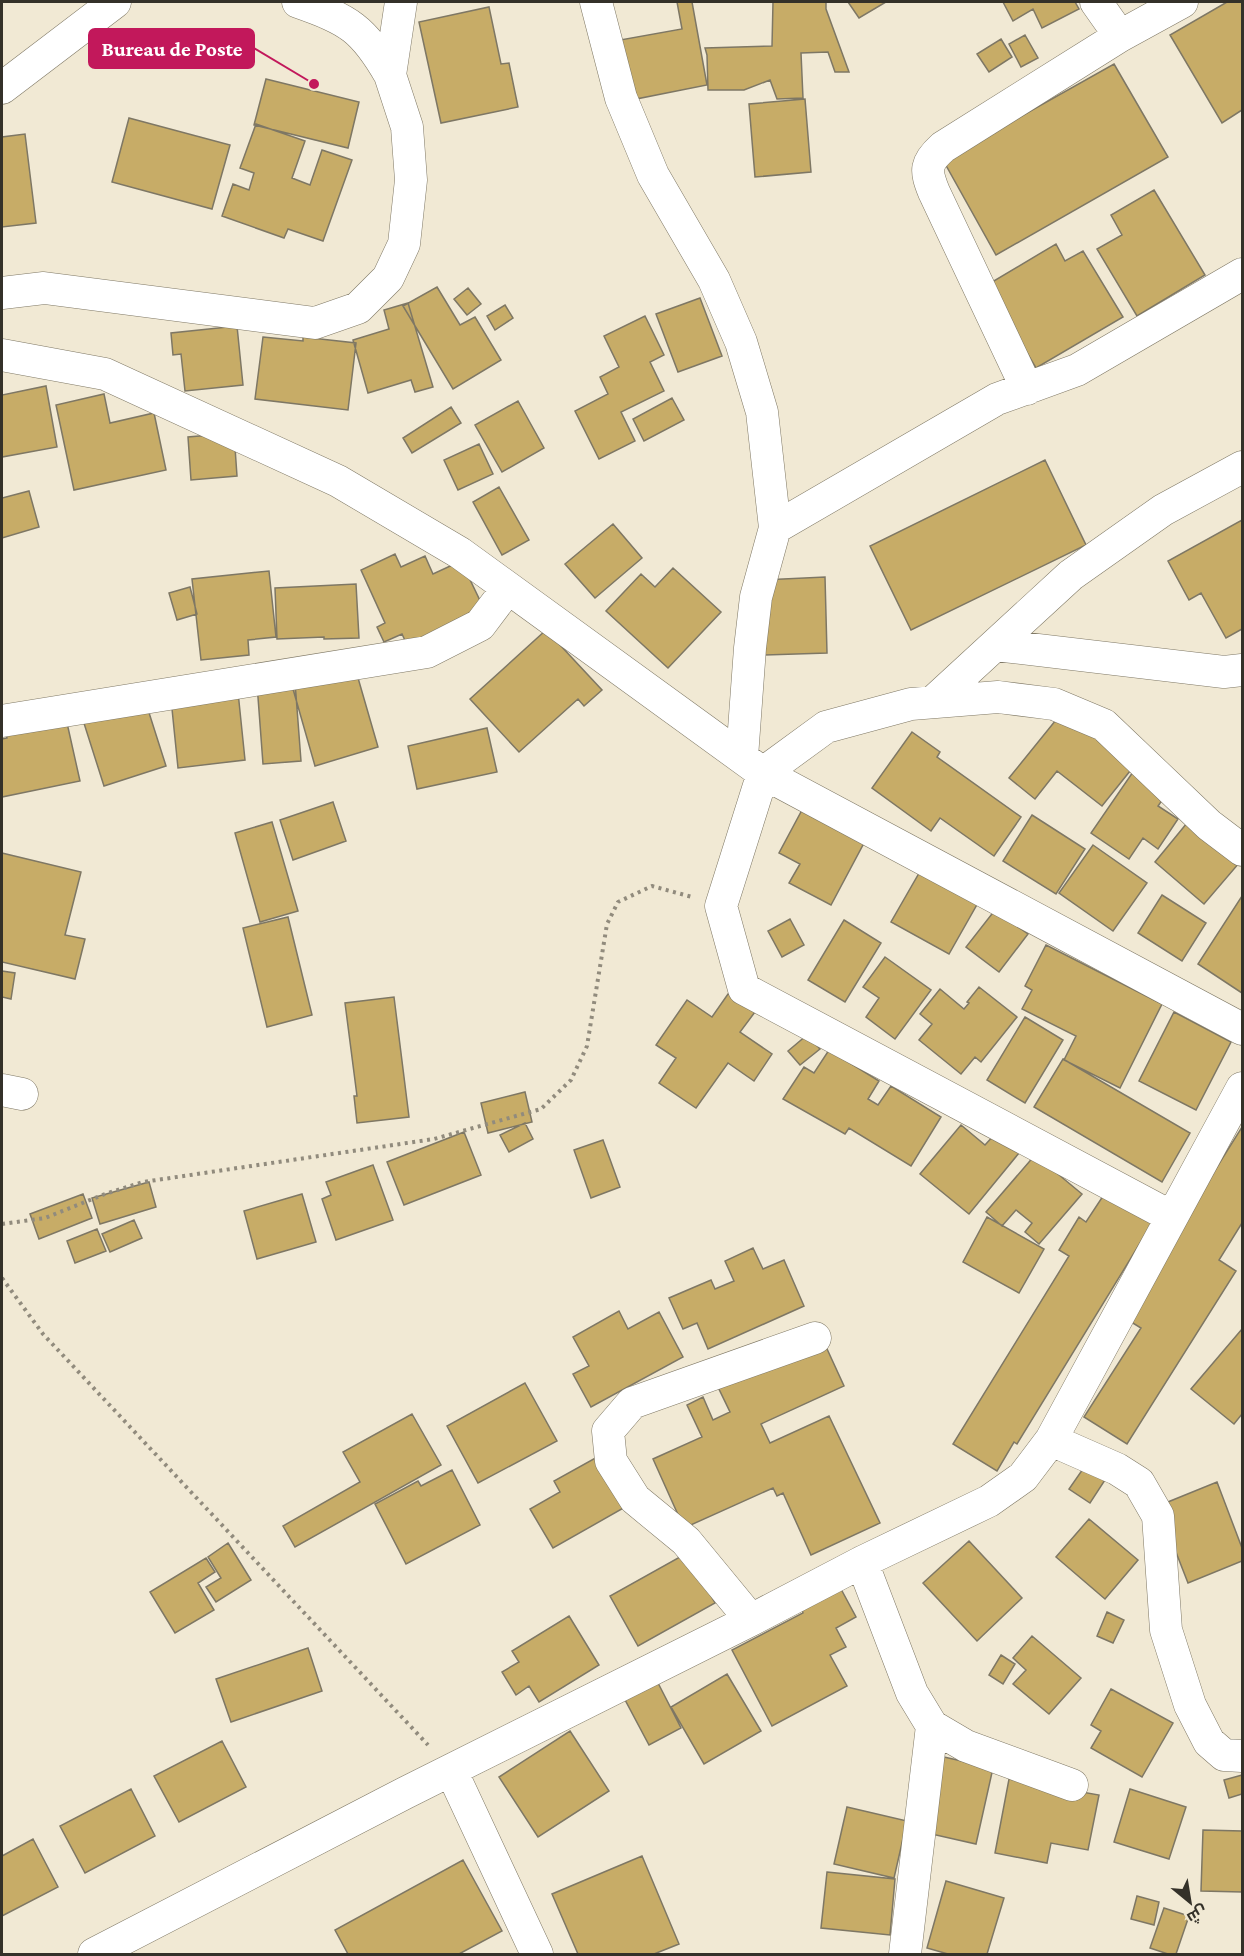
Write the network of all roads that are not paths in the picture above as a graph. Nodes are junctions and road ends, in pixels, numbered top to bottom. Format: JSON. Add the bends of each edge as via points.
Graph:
{"nodes":[{"id":1,"x":115,"y":2,"type":"edge"},
{"id":2,"x":298,"y":2,"type":"edge"},
{"id":3,"x":401,"y":2,"type":"edge"},
{"id":4,"x":597,"y":2,"type":"edge"},
{"id":5,"x":1096,"y":2,"type":"edge"},
{"id":6,"x":1182,"y":2,"type":"edge"},
{"id":7,"x":1120,"y":36,"type":"junction"},
{"id":8,"x":390,"y":75,"type":"junction"},
{"id":9,"x":2,"y":88,"type":"edge"},
{"id":10,"x":1242,"y":274,"type":"edge"},
{"id":11,"x":2,"y":292,"type":"edge"},
{"id":12,"x":2,"y":355,"type":"edge"},
{"id":13,"x":1027,"y":388,"type":"junction"},
{"id":14,"x":1242,"y":466,"type":"edge"},
{"id":15,"x":775,"y":528,"type":"junction"},
{"id":16,"x":508,"y":588,"type":"junction"},
{"id":17,"x":995,"y":645,"type":"junction"},
{"id":18,"x":1242,"y":670,"type":"edge"},
{"id":19,"x":933,"y":702,"type":"junction"},
{"id":20,"x":2,"y":721,"type":"edge"},
{"id":21,"x":752,"y":765,"type":"junction"},
{"id":22,"x":1242,"y":850,"type":"edge"},
{"id":23,"x":1242,"y":1029,"type":"edge"},
{"id":24,"x":1242,"y":1088,"type":"edge"},
{"id":25,"x":1172,"y":1217,"type":"junction"},
{"id":26,"x":815,"y":1338,"type":"dead end"},
{"id":27,"x":1051,"y":1440,"type":"junction"},
{"id":28,"x":862,"y":1562,"type":"junction"},
{"id":29,"x":751,"y":1620,"type":"junction"},
{"id":30,"x":932,"y":1726,"type":"junction"},
{"id":31,"x":1242,"y":1756,"type":"edge"},
{"id":32,"x":451,"y":1770,"type":"junction"},
{"id":33,"x":1072,"y":1785,"type":"dead end"},
{"id":34,"x":94,"y":1954,"type":"edge"},
{"id":35,"x":537,"y":1954,"type":"edge"},
{"id":36,"x":905,"y":1954,"type":"edge"}],
"edges":[{"from":1,"to":9,"type":"street"},
{"from":2,"to":8,"type":"street","via":[[336,15],[358,31]]},
{"from":3,"to":8,"type":"street"},
{"from":4,"to":15,"type":"street","via":[[621,98],[652,175],[714,280],[741,342],[762,412]]},
{"from":5,"to":7,"type":"street"},
{"from":6,"to":7,"type":"street"},
{"from":7,"to":13,"type":"street","via":[[943,147],[932,157],[927,173]]},
{"from":8,"to":11,"type":"street","via":[[408,138],[411,180],[404,244],[388,278],[358,308],[315,323],[44,288]]},
{"from":10,"to":13,"type":"street","via":[[1077,370]]},
{"from":12,"to":16,"type":"street","via":[[105,374],[307,466],[460,553]]},
{"from":13,"to":15,"type":"street","via":[[997,399]]},
{"from":14,"to":17,"type":"street","via":[[1163,510],[1071,575]]},
{"from":15,"to":21,"type":"street","via":[[756,597],[750,648]]},
{"from":16,"to":20,"type":"street","via":[[480,625],[427,652]]},
{"from":16,"to":21,"type":"street"},
{"from":17,"to":18,"type":"street","via":[[1224,672]]},
{"from":17,"to":19,"type":"street"},
{"from":19,"to":21,"type":"street","via":[[911,704],[826,727]]},
{"from":19,"to":22,"type":"street","via":[[998,697],[1054,704],[1104,725],[1209,825]]},
{"from":21,"to":23,"type":"street"},
{"from":21,"to":25,"type":"street","via":[[721,906],[744,990]]},
{"from":24,"to":25,"type":"street"},
{"from":25,"to":27,"type":"street"},
{"from":26,"to":29,"type":"street","via":[[632,1403],[608,1431],[611,1461],[635,1499],[686,1541]]},
{"from":27,"to":28,"type":"street","via":[[1023,1477],[989,1501]]},
{"from":27,"to":31,"type":"street","via":[[1139,1483],[1158,1516],[1166,1630],[1190,1705],[1209,1742],[1224,1755]]},
{"from":28,"to":29,"type":"street"},
{"from":28,"to":30,"type":"street","via":[[912,1693]]},
{"from":29,"to":32,"type":"street"},
{"from":30,"to":33,"type":"street","via":[[966,1746]]},
{"from":30,"to":36,"type":"street"},
{"from":32,"to":34,"type":"street"},
{"from":32,"to":35,"type":"street"}]}
